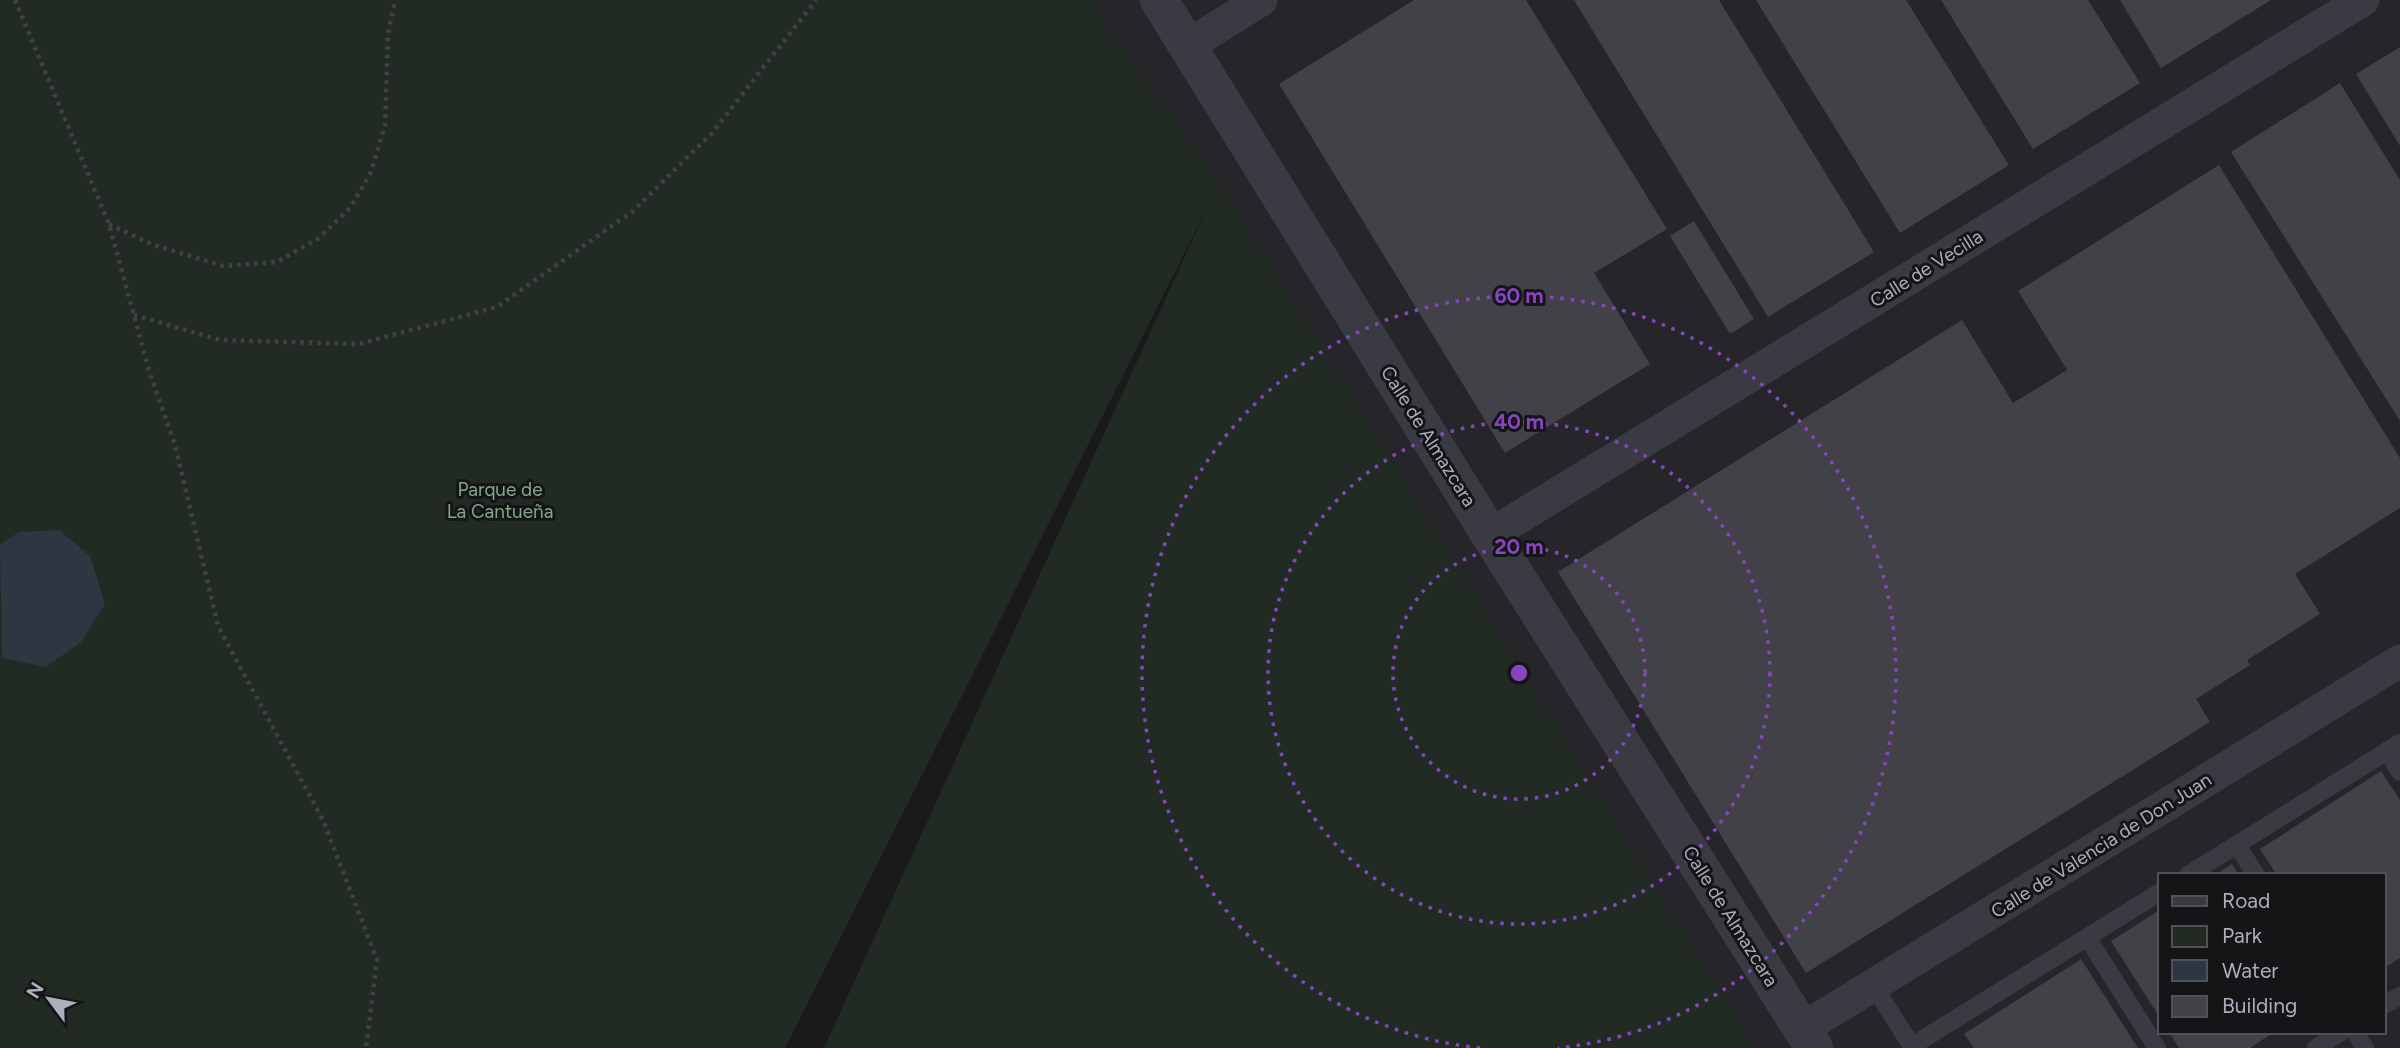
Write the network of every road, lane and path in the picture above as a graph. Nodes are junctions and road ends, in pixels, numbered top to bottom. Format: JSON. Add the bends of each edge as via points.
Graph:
{"nodes":[{"id":1,"x":15,"y":0,"type":"edge"},
{"id":2,"x":395,"y":0,"type":"edge"},
{"id":3,"x":816,"y":0,"type":"edge"},
{"id":4,"x":1158,"y":0,"type":"edge"},
{"id":5,"x":1261,"y":0,"type":"edge"},
{"id":6,"x":2363,"y":0,"type":"edge"},
{"id":7,"x":1187,"y":46,"type":"junction"},
{"id":8,"x":109,"y":223,"type":"junction"},
{"id":9,"x":133,"y":315,"type":"junction"},
{"id":10,"x":1490,"y":536,"type":"junction"},
{"id":11,"x":2400,"y":661,"type":"edge"},
{"id":12,"x":2393,"y":747,"type":"edge"},
{"id":13,"x":2400,"y":772,"type":"edge"},
{"id":14,"x":2237,"y":845,"type":"junction"},
{"id":15,"x":2191,"y":873,"type":"edge"},
{"id":16,"x":2255,"y":873,"type":"edge"},
{"id":17,"x":2158,"y":893,"type":"edge"},
{"id":18,"x":2087,"y":937,"type":"junction"},
{"id":19,"x":1874,"y":985,"type":"junction"},
{"id":20,"x":2338,"y":1034,"type":"edge"},
{"id":21,"x":1808,"y":1038,"type":"edge"},
{"id":22,"x":1913,"y":1047,"type":"edge"},
{"id":23,"x":366,"y":1048,"type":"edge"},
{"id":24,"x":2157,"y":1048,"type":"edge"},
{"id":25,"x":2316,"y":1048,"type":"edge"}],
"edges":[{"from":1,"to":8,"type":"path"},
{"from":2,"to":8,"type":"path","via":[[388,35],[385,126],[374,162],[350,208],[318,238],[278,262],[223,266],[151,244]]},
{"from":3,"to":9,"type":"path","via":[[712,133],[633,211],[497,307],[359,344],[220,340]]},
{"from":4,"to":7,"type":"street","name":"Calle de Almazcara"},
{"from":5,"to":7,"type":"street"},
{"from":6,"to":10,"type":"street","name":"Calle de Vecilla"},
{"from":7,"to":10,"type":"street","name":"Calle de Almazcara"},
{"from":8,"to":9,"type":"path"},
{"from":9,"to":23,"type":"path","via":[[175,445],[218,626],[323,820],[377,960]]},
{"from":10,"to":21,"type":"street","name":"Calle de Almazcara"},
{"from":11,"to":19,"type":"street","name":"Calle de Valencia de Don Juan"},
{"from":12,"to":13,"type":"lane"},
{"from":12,"to":14,"type":"lane"},
{"from":14,"to":15,"type":"lane"},
{"from":14,"to":16,"type":"lane"},
{"from":17,"to":18,"type":"lane"},
{"from":18,"to":22,"type":"lane"},
{"from":18,"to":24,"type":"lane"},
{"from":19,"to":21,"type":"street","name":"Calle de Valencia de Don Juan"},
{"from":19,"to":22,"type":"lane"},
{"from":20,"to":25,"type":"lane"}]}
